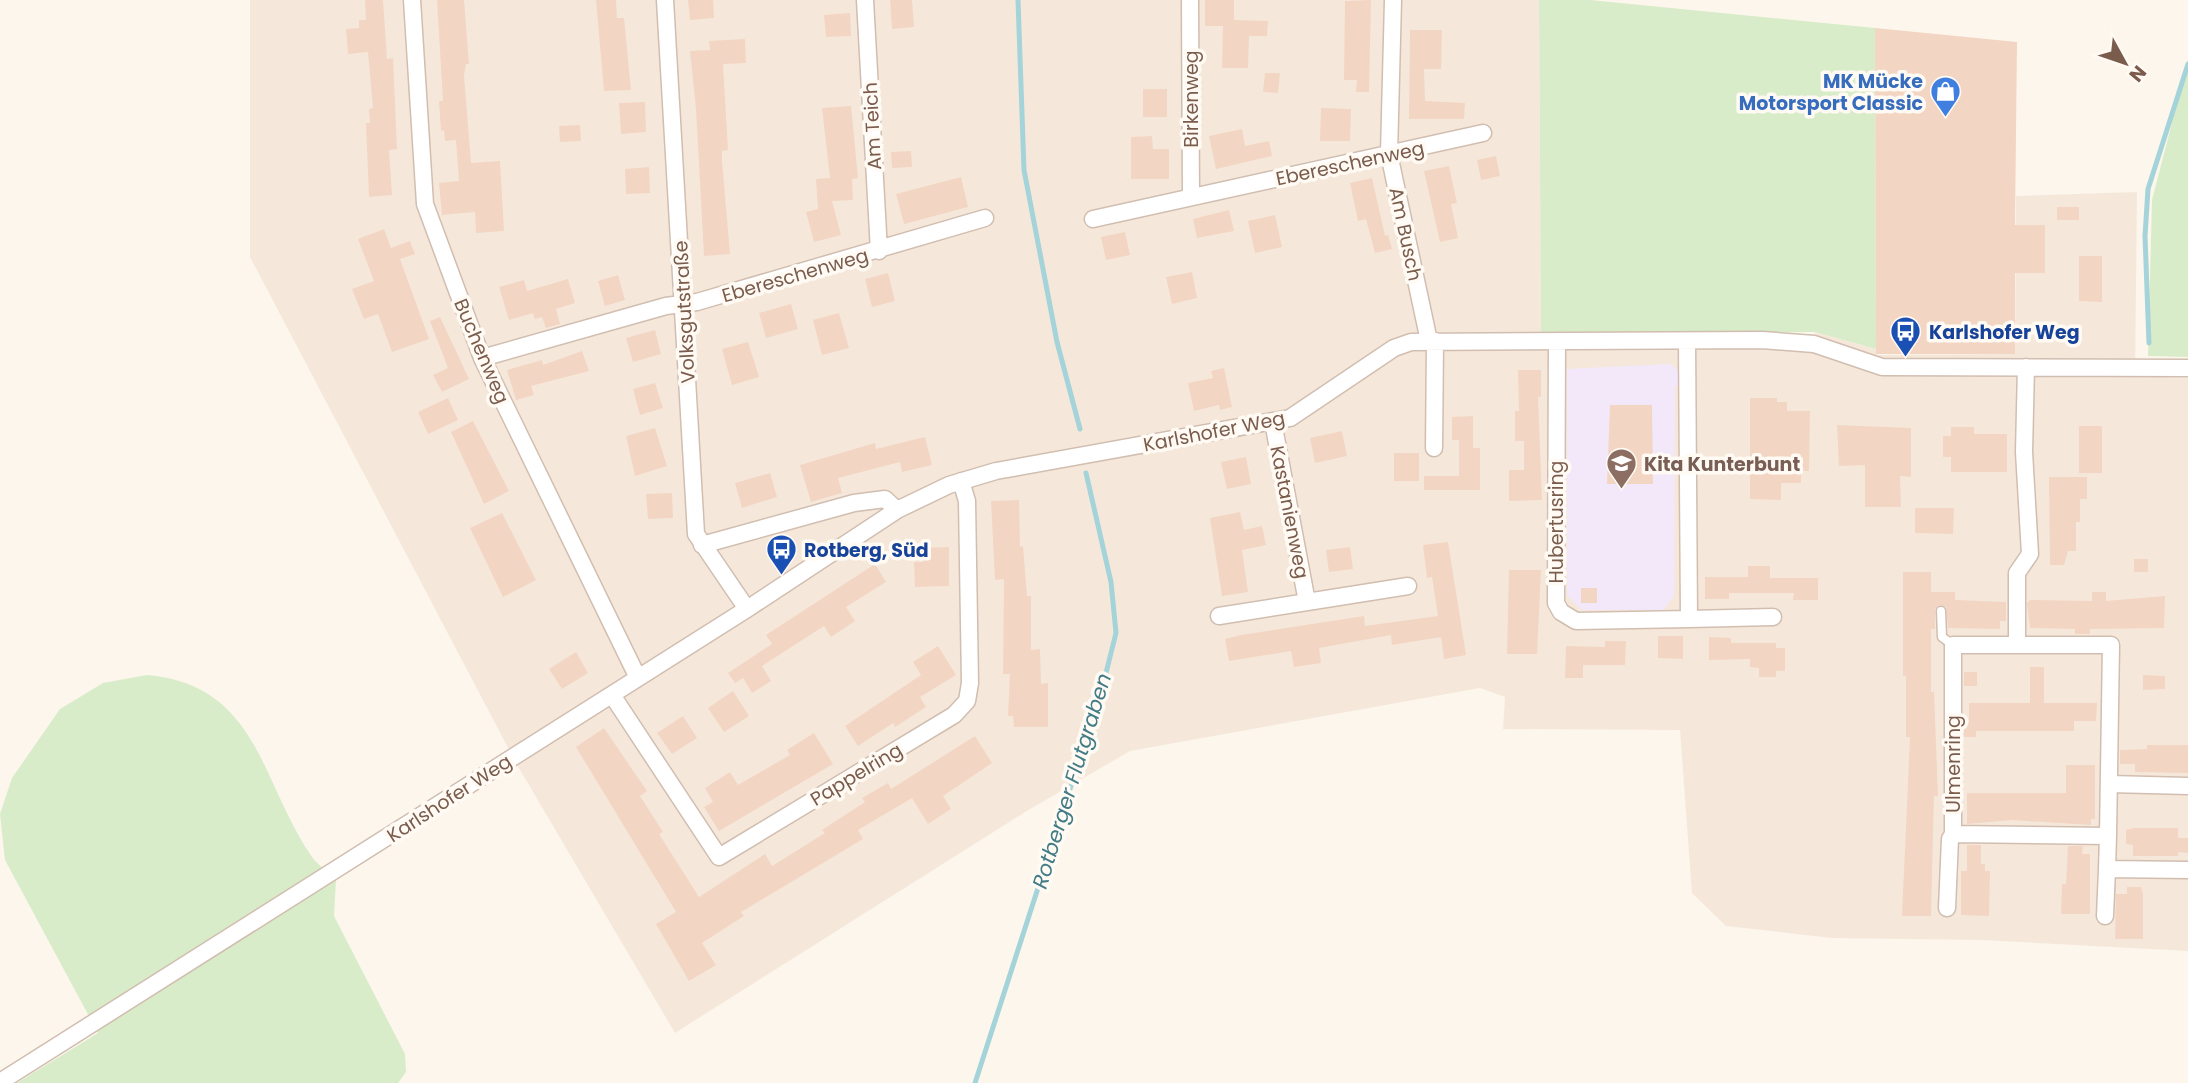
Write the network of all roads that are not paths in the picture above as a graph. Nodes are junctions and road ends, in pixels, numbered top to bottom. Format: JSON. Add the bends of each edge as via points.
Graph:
{"nodes":[{"id":1,"x":412,"y":0,"type":"edge"},
{"id":2,"x":665,"y":0,"type":"edge"},
{"id":3,"x":865,"y":0,"type":"edge"},
{"id":4,"x":1190,"y":0,"type":"edge"},
{"id":5,"x":1393,"y":0,"type":"edge"},
{"id":6,"x":1483,"y":133,"type":"dead end"},
{"id":7,"x":1389,"y":155,"type":"junction"},
{"id":8,"x":1191,"y":197,"type":"junction"},
{"id":9,"x":985,"y":218,"type":"dead end"},
{"id":10,"x":1093,"y":219,"type":"dead end"},
{"id":11,"x":879,"y":251,"type":"junction"},
{"id":12,"x":684,"y":304,"type":"junction"},
{"id":13,"x":1432,"y":341,"type":"junction"},
{"id":14,"x":1557,"y":341,"type":"junction"},
{"id":15,"x":1687,"y":341,"type":"junction"},
{"id":16,"x":482,"y":358,"type":"junction"},
{"id":17,"x":2026,"y":368,"type":"junction"},
{"id":18,"x":2188,"y":368,"type":"edge"},
{"id":19,"x":1273,"y":422,"type":"junction"},
{"id":20,"x":1434,"y":448,"type":"dead end"},
{"id":21,"x":961,"y":481,"type":"junction"},
{"id":22,"x":897,"y":510,"type":"junction"},
{"id":23,"x":702,"y":545,"type":"junction"},
{"id":24,"x":1408,"y":586,"type":"dead end"},
{"id":25,"x":1307,"y":602,"type":"junction"},
{"id":26,"x":747,"y":609,"type":"junction"},
{"id":27,"x":1941,"y":611,"type":"dead end"},
{"id":28,"x":1219,"y":616,"type":"dead end"},
{"id":29,"x":1773,"y":617,"type":"dead end"},
{"id":30,"x":1689,"y":619,"type":"junction"},
{"id":31,"x":2017,"y":644,"type":"junction"},
{"id":32,"x":1953,"y":645,"type":"junction"},
{"id":33,"x":638,"y":678,"type":"junction"},
{"id":34,"x":612,"y":695,"type":"junction"},
{"id":35,"x":2109,"y":784,"type":"junction"},
{"id":36,"x":2188,"y":786,"type":"edge"},
{"id":37,"x":1953,"y":834,"type":"junction"},
{"id":38,"x":2108,"y":836,"type":"junction"},
{"id":39,"x":2107,"y":869,"type":"junction"},
{"id":40,"x":2188,"y":870,"type":"edge"},
{"id":41,"x":1947,"y":908,"type":"dead end"},
{"id":42,"x":2105,"y":916,"type":"dead end"},
{"id":43,"x":0,"y":1082,"type":"edge"}],
"edges":[{"from":1,"to":16,"type":"street","name":"Buchenweg","via":[[425,204]]},
{"from":2,"to":12,"type":"street","name":"Volksgutstraße"},
{"from":3,"to":11,"type":"street","name":"Am Teich"},
{"from":4,"to":8,"type":"street","name":"Birkenweg"},
{"from":5,"to":7,"type":"street","name":"Am Busch"},
{"from":6,"to":7,"type":"street","name":"Ebereschenweg"},
{"from":7,"to":8,"type":"street","name":"Ebereschenweg"},
{"from":7,"to":13,"type":"street","name":"Am Busch"},
{"from":8,"to":10,"type":"street","name":"Ebereschenweg"},
{"from":9,"to":11,"type":"street","name":"Ebereschenweg"},
{"from":11,"to":12,"type":"street","name":"Ebereschenweg"},
{"from":12,"to":16,"type":"street","name":"Ebereschenweg"},
{"from":12,"to":23,"type":"street","name":"Volksgutstraße","via":[[696,534]]},
{"from":13,"to":14,"type":"street","name":"Karlshofer Weg"},
{"from":13,"to":19,"type":"street","name":"Karlshofer Weg","via":[[1394,348],[1306,408]]},
{"from":13,"to":20,"type":"street","name":"Am Busch"},
{"from":14,"to":15,"type":"street","name":"Karlshofer Weg"},
{"from":14,"to":30,"type":"street","name":"Hubertusring","via":[[1556,603],[1576,621]]},
{"from":15,"to":17,"type":"street","name":"Karlshofer Weg","via":[[1814,344],[1882,367]]},
{"from":15,"to":30,"type":"street"},
{"from":16,"to":33,"type":"street","name":"Buchenweg"},
{"from":17,"to":18,"type":"street","name":"Karlshofer Weg"},
{"from":17,"to":31,"type":"street","via":[[2024,452],[2030,554],[2017,573]]},
{"from":19,"to":21,"type":"street","name":"Karlshofer Weg"},
{"from":19,"to":25,"type":"street","name":"Kastanienweg"},
{"from":21,"to":22,"type":"street","name":"Karlshofer Weg"},
{"from":21,"to":34,"type":"street","name":"Pappelring","via":[[967,500],[971,683],[967,701],[954,715],[719,857]]},
{"from":22,"to":23,"type":"street","via":[[885,499],[853,503]]},
{"from":22,"to":26,"type":"street","name":"Karlshofer Weg"},
{"from":23,"to":26,"type":"street","name":"Volksgutstraße"},
{"from":24,"to":25,"type":"street","name":"Kastanienweg"},
{"from":25,"to":28,"type":"street","name":"Kastanienweg"},
{"from":26,"to":33,"type":"street","name":"Karlshofer Weg"},
{"from":27,"to":32,"type":"lane","via":[[1942,638]]},
{"from":29,"to":30,"type":"street","name":"Hubertusring"},
{"from":31,"to":32,"type":"street"},
{"from":31,"to":35,"type":"street","via":[[2111,645]]},
{"from":32,"to":37,"type":"street","name":"Ulmenring"},
{"from":33,"to":34,"type":"street","name":"Karlshofer Weg"},
{"from":34,"to":43,"type":"street","name":"Karlshofer Weg"},
{"from":35,"to":36,"type":"street"},
{"from":35,"to":38,"type":"street"},
{"from":37,"to":38,"type":"street","name":"Ulmenring"},
{"from":37,"to":41,"type":"street"},
{"from":38,"to":39,"type":"street"},
{"from":39,"to":40,"type":"street"},
{"from":39,"to":42,"type":"street"}]}
